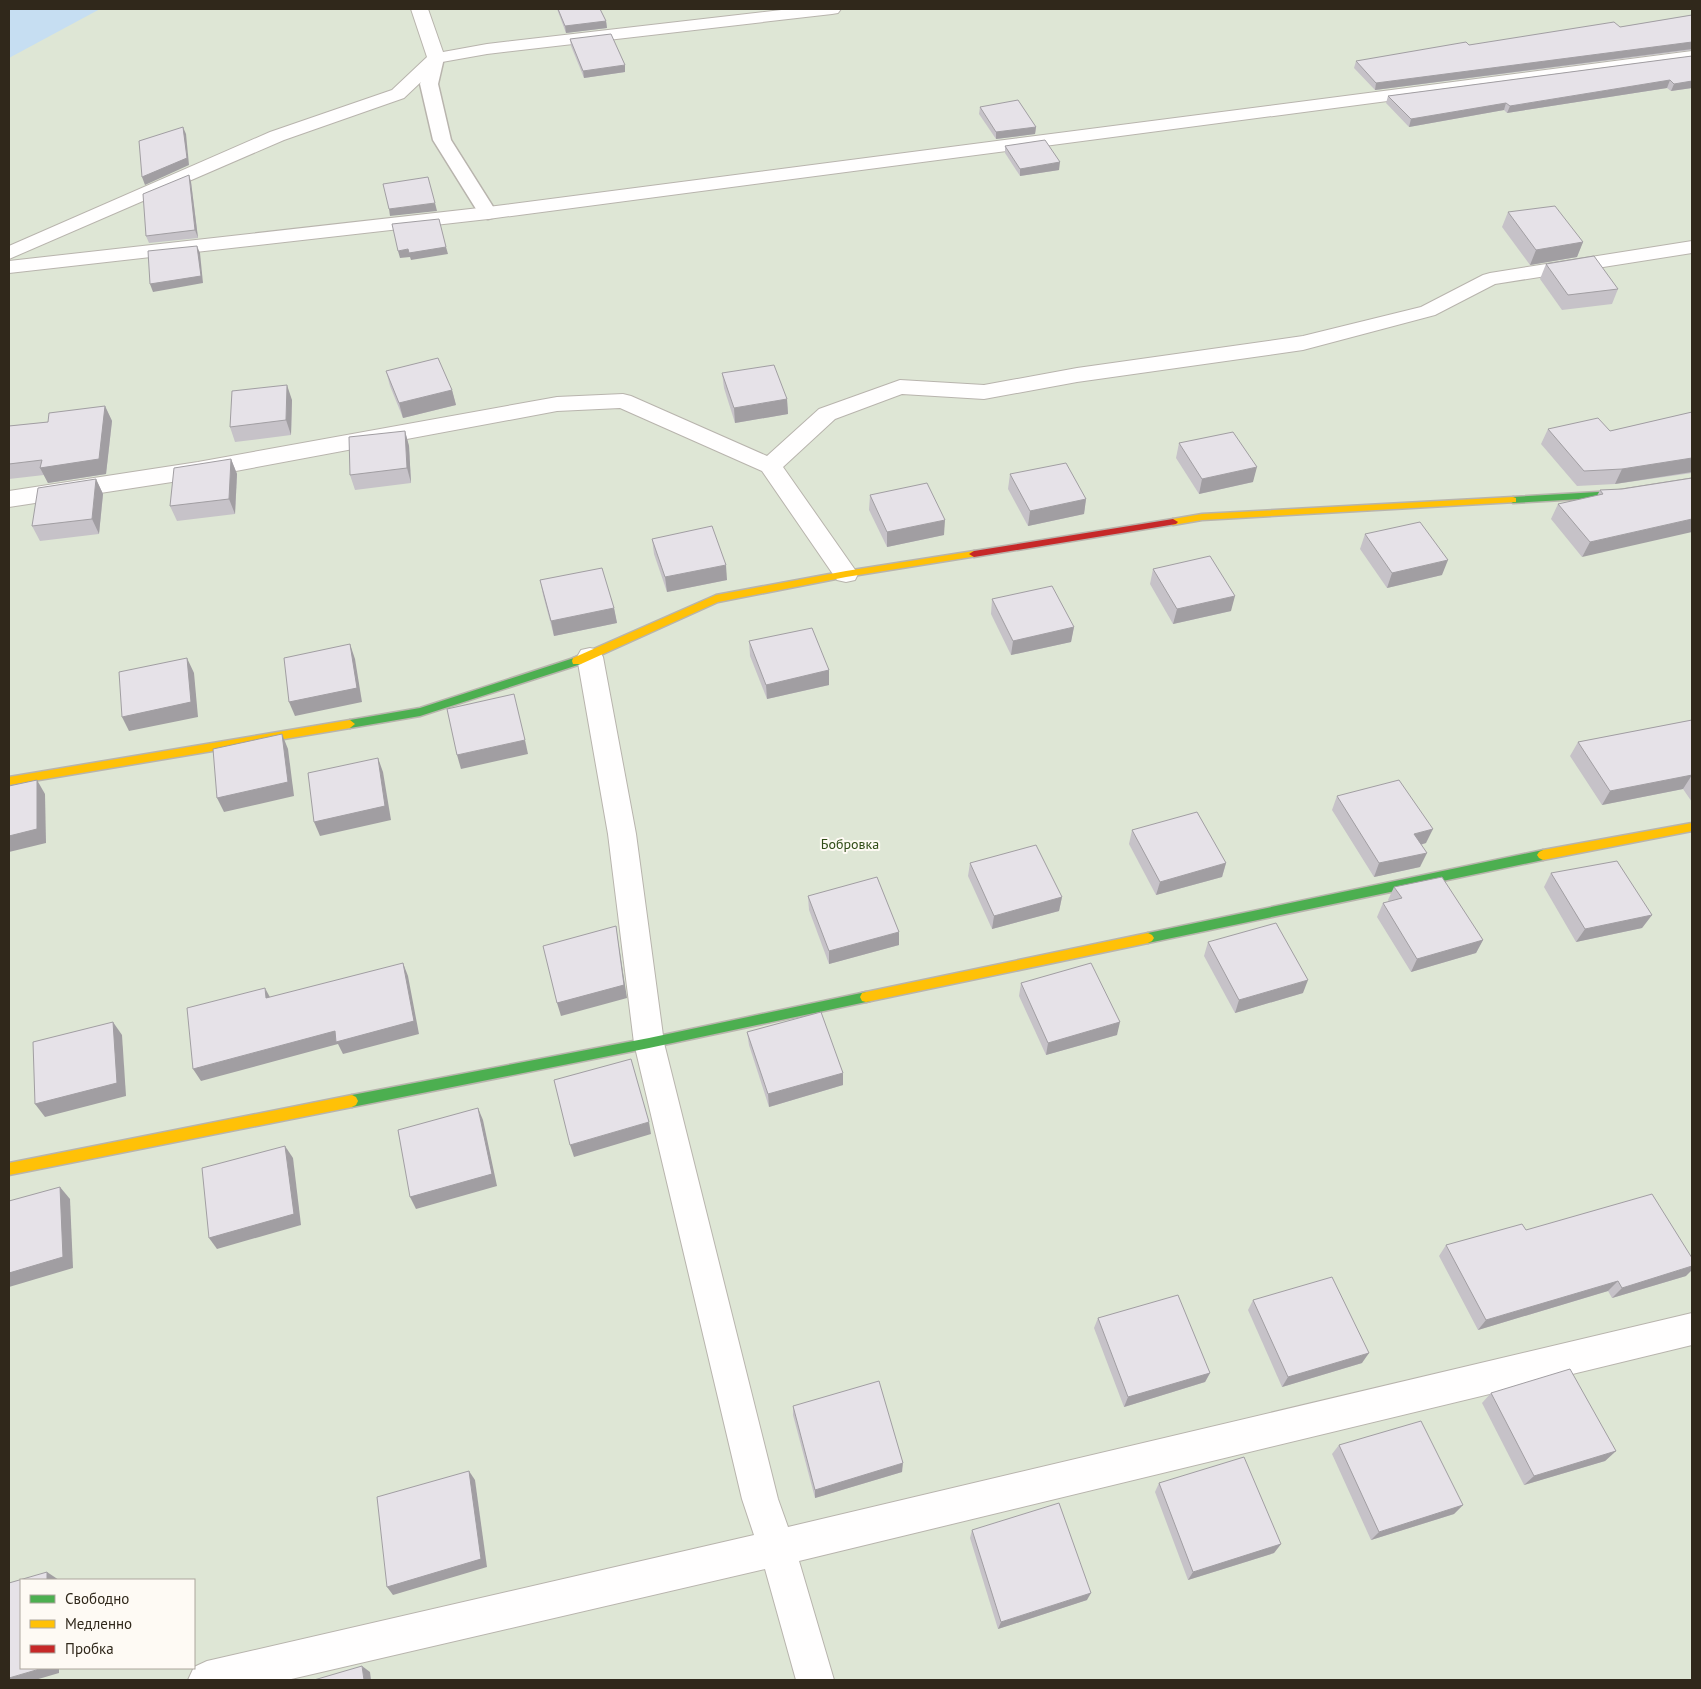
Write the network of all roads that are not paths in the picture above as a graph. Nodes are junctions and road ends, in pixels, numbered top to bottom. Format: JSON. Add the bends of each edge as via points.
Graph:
{"nodes":[{"id":1,"x":420,"y":9,"type":"edge"},
{"id":2,"x":832,"y":9,"type":"edge"},
{"id":3,"x":1692,"y":56,"type":"edge"},
{"id":4,"x":436,"y":58,"type":"junction"},
{"id":5,"x":488,"y":213,"type":"junction"},
{"id":6,"x":1692,"y":247,"type":"edge"},
{"id":7,"x":9,"y":253,"type":"edge"},
{"id":8,"x":9,"y":267,"type":"edge"},
{"id":9,"x":770,"y":466,"type":"junction"},
{"id":10,"x":1692,"y":482,"type":"edge"},
{"id":11,"x":9,"y":499,"type":"edge"},
{"id":12,"x":846,"y":574,"type":"junction"},
{"id":13,"x":590,"y":657,"type":"junction"},
{"id":14,"x":9,"y":781,"type":"edge"},
{"id":15,"x":1692,"y":827,"type":"edge"},
{"id":16,"x":649,"y":1043,"type":"junction"},
{"id":17,"x":9,"y":1170,"type":"edge"},
{"id":18,"x":1692,"y":1329,"type":"edge"},
{"id":19,"x":777,"y":1548,"type":"junction"},
{"id":20,"x":208,"y":1680,"type":"edge"},
{"id":21,"x":815,"y":1680,"type":"edge"}],
"edges":[{"from":1,"to":4,"type":"street"},
{"from":2,"to":4,"type":"street","via":[[487,49]]},
{"from":3,"to":5,"type":"street"},
{"from":4,"to":5,"type":"lane","via":[[429,84],[442,140]]},
{"from":4,"to":7,"type":"street","via":[[398,94],[276,136]]},
{"from":5,"to":8,"type":"street"},
{"from":6,"to":9,"type":"street","via":[[1490,279],[1428,311],[1303,343],[1077,375],[984,392],[900,387],[827,414]]},
{"from":9,"to":11,"type":"street","via":[[622,401],[557,404],[198,470]]},
{"from":9,"to":12,"type":"street"},
{"from":10,"to":12,"type":"street","via":[[1615,494],[1202,517]]},
{"from":12,"to":13,"type":"street","via":[[716,600]]},
{"from":13,"to":14,"type":"street","via":[[420,712]]},
{"from":13,"to":16,"type":"street","via":[[622,834]]},
{"from":15,"to":16,"type":"street","via":[[1526,858]]},
{"from":16,"to":17,"type":"street"},
{"from":16,"to":19,"type":"street","via":[[760,1499]]},
{"from":18,"to":19,"type":"street"},
{"from":19,"to":20,"type":"street"},
{"from":19,"to":21,"type":"street"}]}
